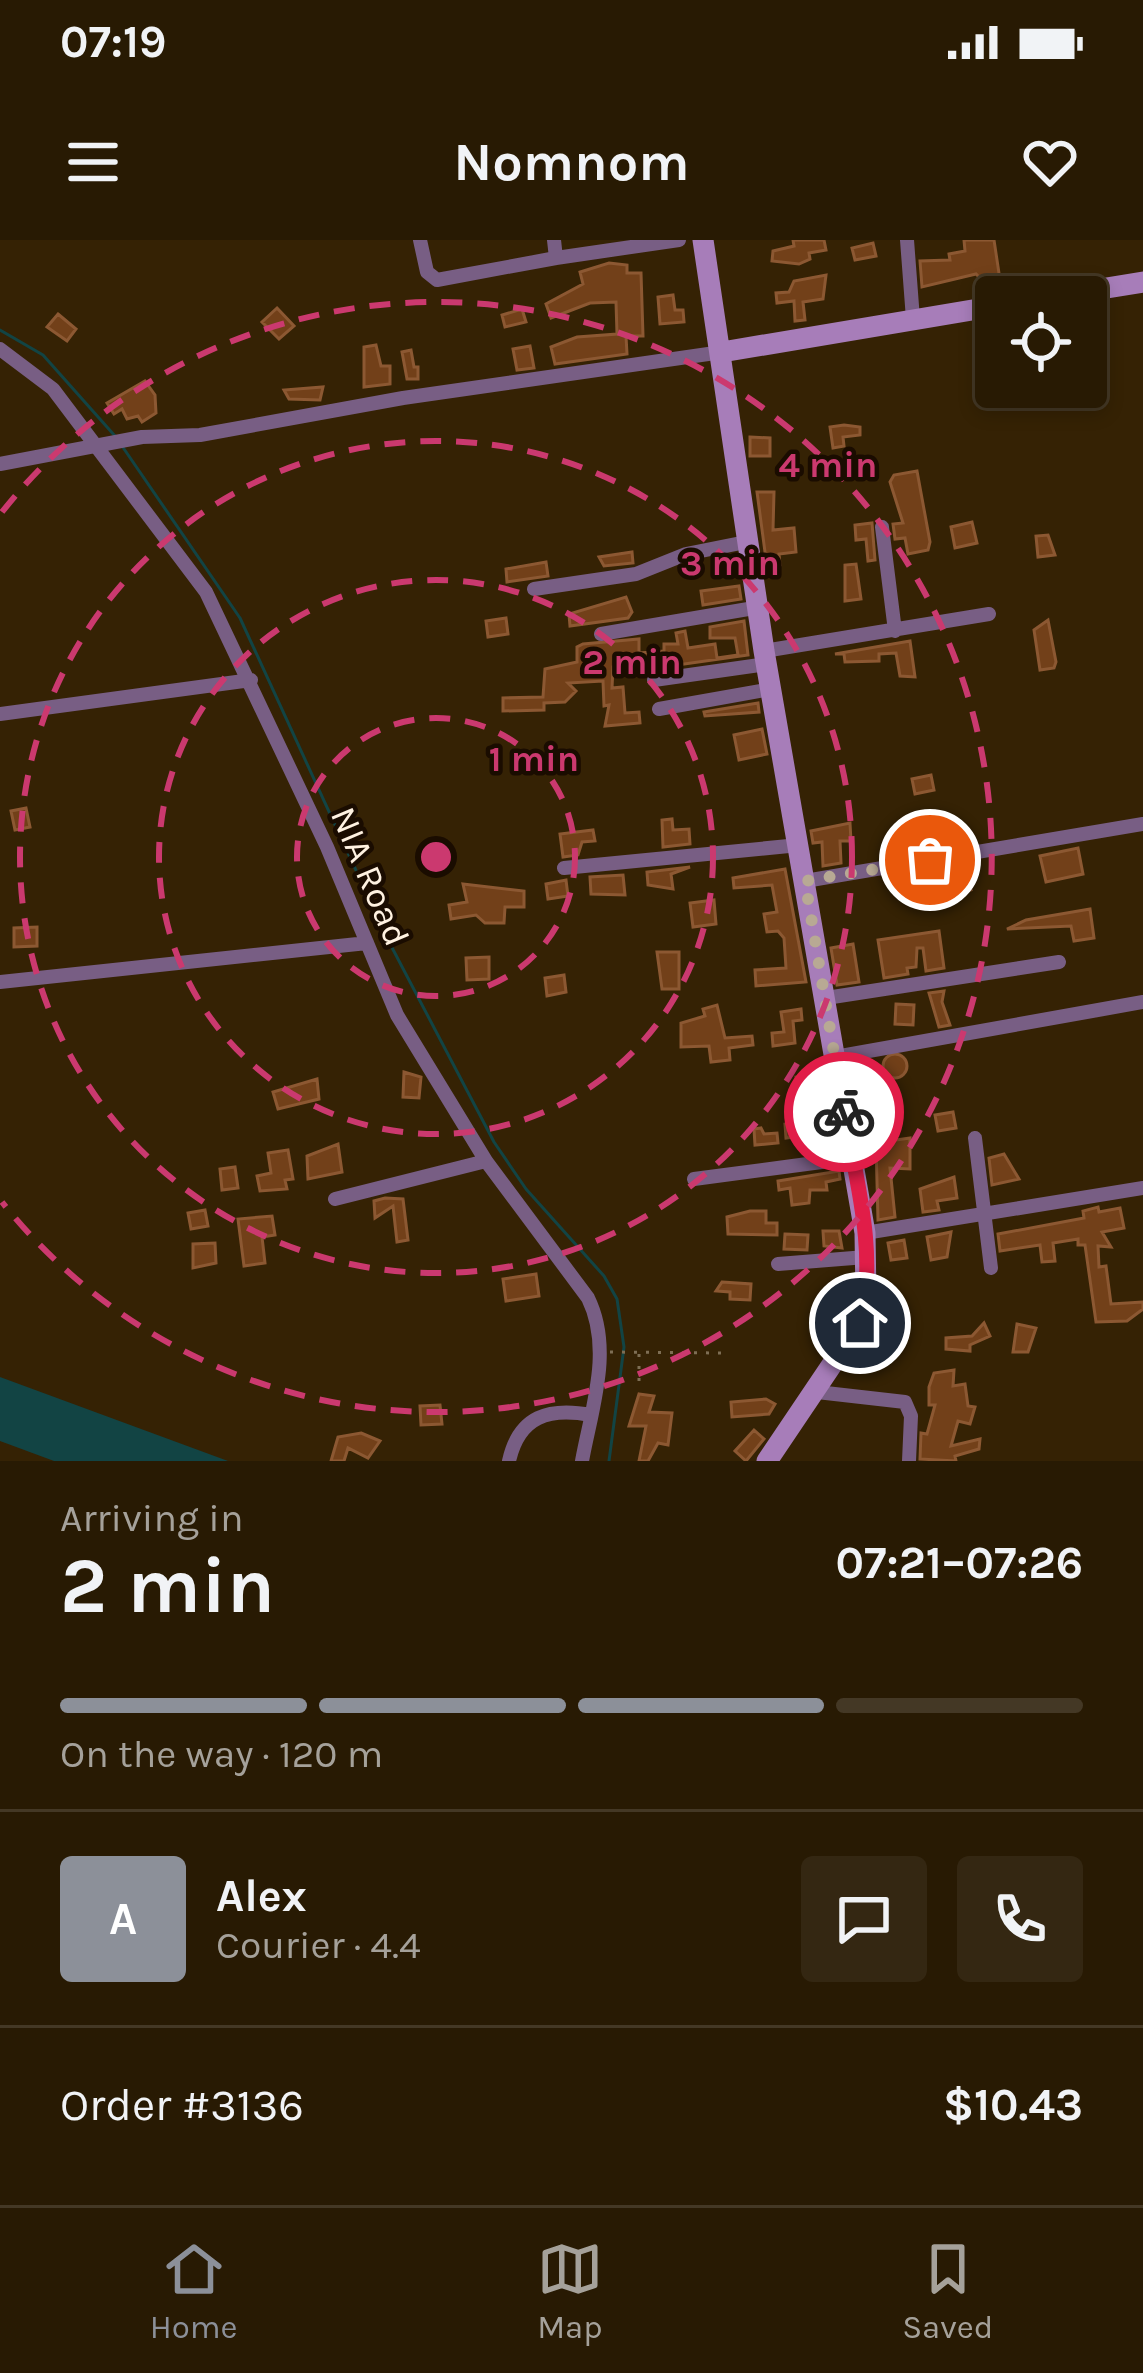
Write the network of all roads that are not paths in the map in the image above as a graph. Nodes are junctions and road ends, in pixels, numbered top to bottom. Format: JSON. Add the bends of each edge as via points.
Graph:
{"nodes":[{"id":1,"x":420,"y":240,"type":"edge"},
{"id":2,"x":554,"y":240,"type":"edge"},
{"id":3,"x":679,"y":240,"type":"edge"},
{"id":4,"x":703,"y":240,"type":"edge"},
{"id":5,"x":907,"y":240,"type":"edge"},
{"id":6,"x":556,"y":258,"type":"junction"},
{"id":7,"x":1143,"y":282,"type":"edge"},
{"id":8,"x":1107,"y":288,"type":"edge"},
{"id":9,"x":975,"y":309,"type":"edge"},
{"id":10,"x":913,"y":319,"type":"junction"},
{"id":11,"x":0,"y":349,"type":"edge"},
{"id":12,"x":722,"y":352,"type":"junction"},
{"id":13,"x":101,"y":446,"type":"junction"},
{"id":14,"x":0,"y":464,"type":"edge"},
{"id":15,"x":882,"y":527,"type":"dead end"},
{"id":16,"x":752,"y":542,"type":"junction"},
{"id":17,"x":534,"y":590,"type":"dead end"},
{"id":18,"x":760,"y":607,"type":"junction"},
{"id":19,"x":988,"y":614,"type":"dead end"},
{"id":20,"x":895,"y":631,"type":"junction"},
{"id":21,"x":601,"y":634,"type":"dead end"},
{"id":22,"x":765,"y":657,"type":"junction"},
{"id":23,"x":251,"y":680,"type":"junction"},
{"id":24,"x":654,"y":680,"type":"dead end"},
{"id":25,"x":771,"y":689,"type":"junction"},
{"id":26,"x":659,"y":709,"type":"dead end"},
{"id":27,"x":0,"y":714,"type":"edge"},
{"id":28,"x":1143,"y":824,"type":"edge"},
{"id":29,"x":799,"y":845,"type":"junction"},
{"id":30,"x":564,"y":868,"type":"dead end"},
{"id":31,"x":805,"y":881,"type":"junction"},
{"id":32,"x":367,"y":943,"type":"junction"},
{"id":33,"x":1059,"y":962,"type":"dead end"},
{"id":34,"x":0,"y":982,"type":"edge"},
{"id":35,"x":826,"y":998,"type":"junction"},
{"id":36,"x":1143,"y":1002,"type":"edge"},
{"id":37,"x":835,"y":1057,"type":"junction"},
{"id":38,"x":975,"y":1138,"type":"dead end"},
{"id":39,"x":852,"y":1157,"type":"junction"},
{"id":40,"x":486,"y":1161,"type":"junction"},
{"id":41,"x":694,"y":1179,"type":"dead end"},
{"id":42,"x":1143,"y":1188,"type":"edge"},
{"id":43,"x":335,"y":1199,"type":"dead end"},
{"id":44,"x":986,"y":1213,"type":"junction"},
{"id":45,"x":865,"y":1233,"type":"junction"},
{"id":46,"x":866,"y":1257,"type":"junction"},
{"id":47,"x":778,"y":1264,"type":"dead end"},
{"id":48,"x":991,"y":1268,"type":"dead end"},
{"id":49,"x":817,"y":1392,"type":"junction"},
{"id":50,"x":591,"y":1415,"type":"junction"},
{"id":51,"x":509,"y":1461,"type":"edge"},
{"id":52,"x":582,"y":1461,"type":"edge"},
{"id":53,"x":767,"y":1461,"type":"edge"},
{"id":54,"x":909,"y":1461,"type":"edge"}],
"edges":[{"from":1,"to":6,"type":"street","via":[[436,280]]},
{"from":2,"to":6,"type":"street"},
{"from":3,"to":6,"type":"street"},
{"from":4,"to":12,"type":"main road"},
{"from":5,"to":10,"type":"street"},
{"from":7,"to":8,"type":"main road"},
{"from":9,"to":10,"type":"main road"},
{"from":10,"to":12,"type":"main road"},
{"from":11,"to":13,"type":"street","name":"NIA Road","via":[[38,373]]},
{"from":12,"to":13,"type":"street"},
{"from":12,"to":16,"type":"main road"},
{"from":13,"to":14,"type":"street"},
{"from":13,"to":23,"type":"street","name":"NIA Road","via":[[206,592]]},
{"from":15,"to":20,"type":"street"},
{"from":16,"to":17,"type":"street","via":[[636,574]]},
{"from":16,"to":18,"type":"main road"},
{"from":18,"to":21,"type":"street"},
{"from":18,"to":22,"type":"main road"},
{"from":19,"to":20,"type":"street"},
{"from":20,"to":22,"type":"street"},
{"from":22,"to":24,"type":"street"},
{"from":22,"to":25,"type":"main road"},
{"from":23,"to":27,"type":"street"},
{"from":23,"to":32,"type":"street","name":"NIA Road"},
{"from":25,"to":26,"type":"street"},
{"from":25,"to":29,"type":"main road"},
{"from":28,"to":31,"type":"street"},
{"from":29,"to":30,"type":"street"},
{"from":29,"to":31,"type":"main road"},
{"from":31,"to":35,"type":"main road"},
{"from":32,"to":34,"type":"street"},
{"from":32,"to":40,"type":"street","name":"NIA Road","via":[[397,1015]]},
{"from":33,"to":35,"type":"street"},
{"from":35,"to":37,"type":"main road"},
{"from":36,"to":37,"type":"street"},
{"from":37,"to":39,"type":"main road"},
{"from":38,"to":44,"type":"street"},
{"from":39,"to":41,"type":"street"},
{"from":39,"to":45,"type":"main road"},
{"from":40,"to":43,"type":"street"},
{"from":40,"to":50,"type":"street","name":"NIA Road","via":[[597,1316],[602,1352]]},
{"from":42,"to":44,"type":"street"},
{"from":44,"to":45,"type":"street"},
{"from":44,"to":48,"type":"street"},
{"from":45,"to":46,"type":"main road"},
{"from":46,"to":47,"type":"street"},
{"from":46,"to":49,"type":"main road","via":[[860,1323]]},
{"from":49,"to":53,"type":"main road"},
{"from":49,"to":54,"type":"street","via":[[905,1402]]},
{"from":50,"to":51,"type":"street","via":[[537,1416],[523,1427]]},
{"from":50,"to":52,"type":"street","name":"NIA Road"}]}
